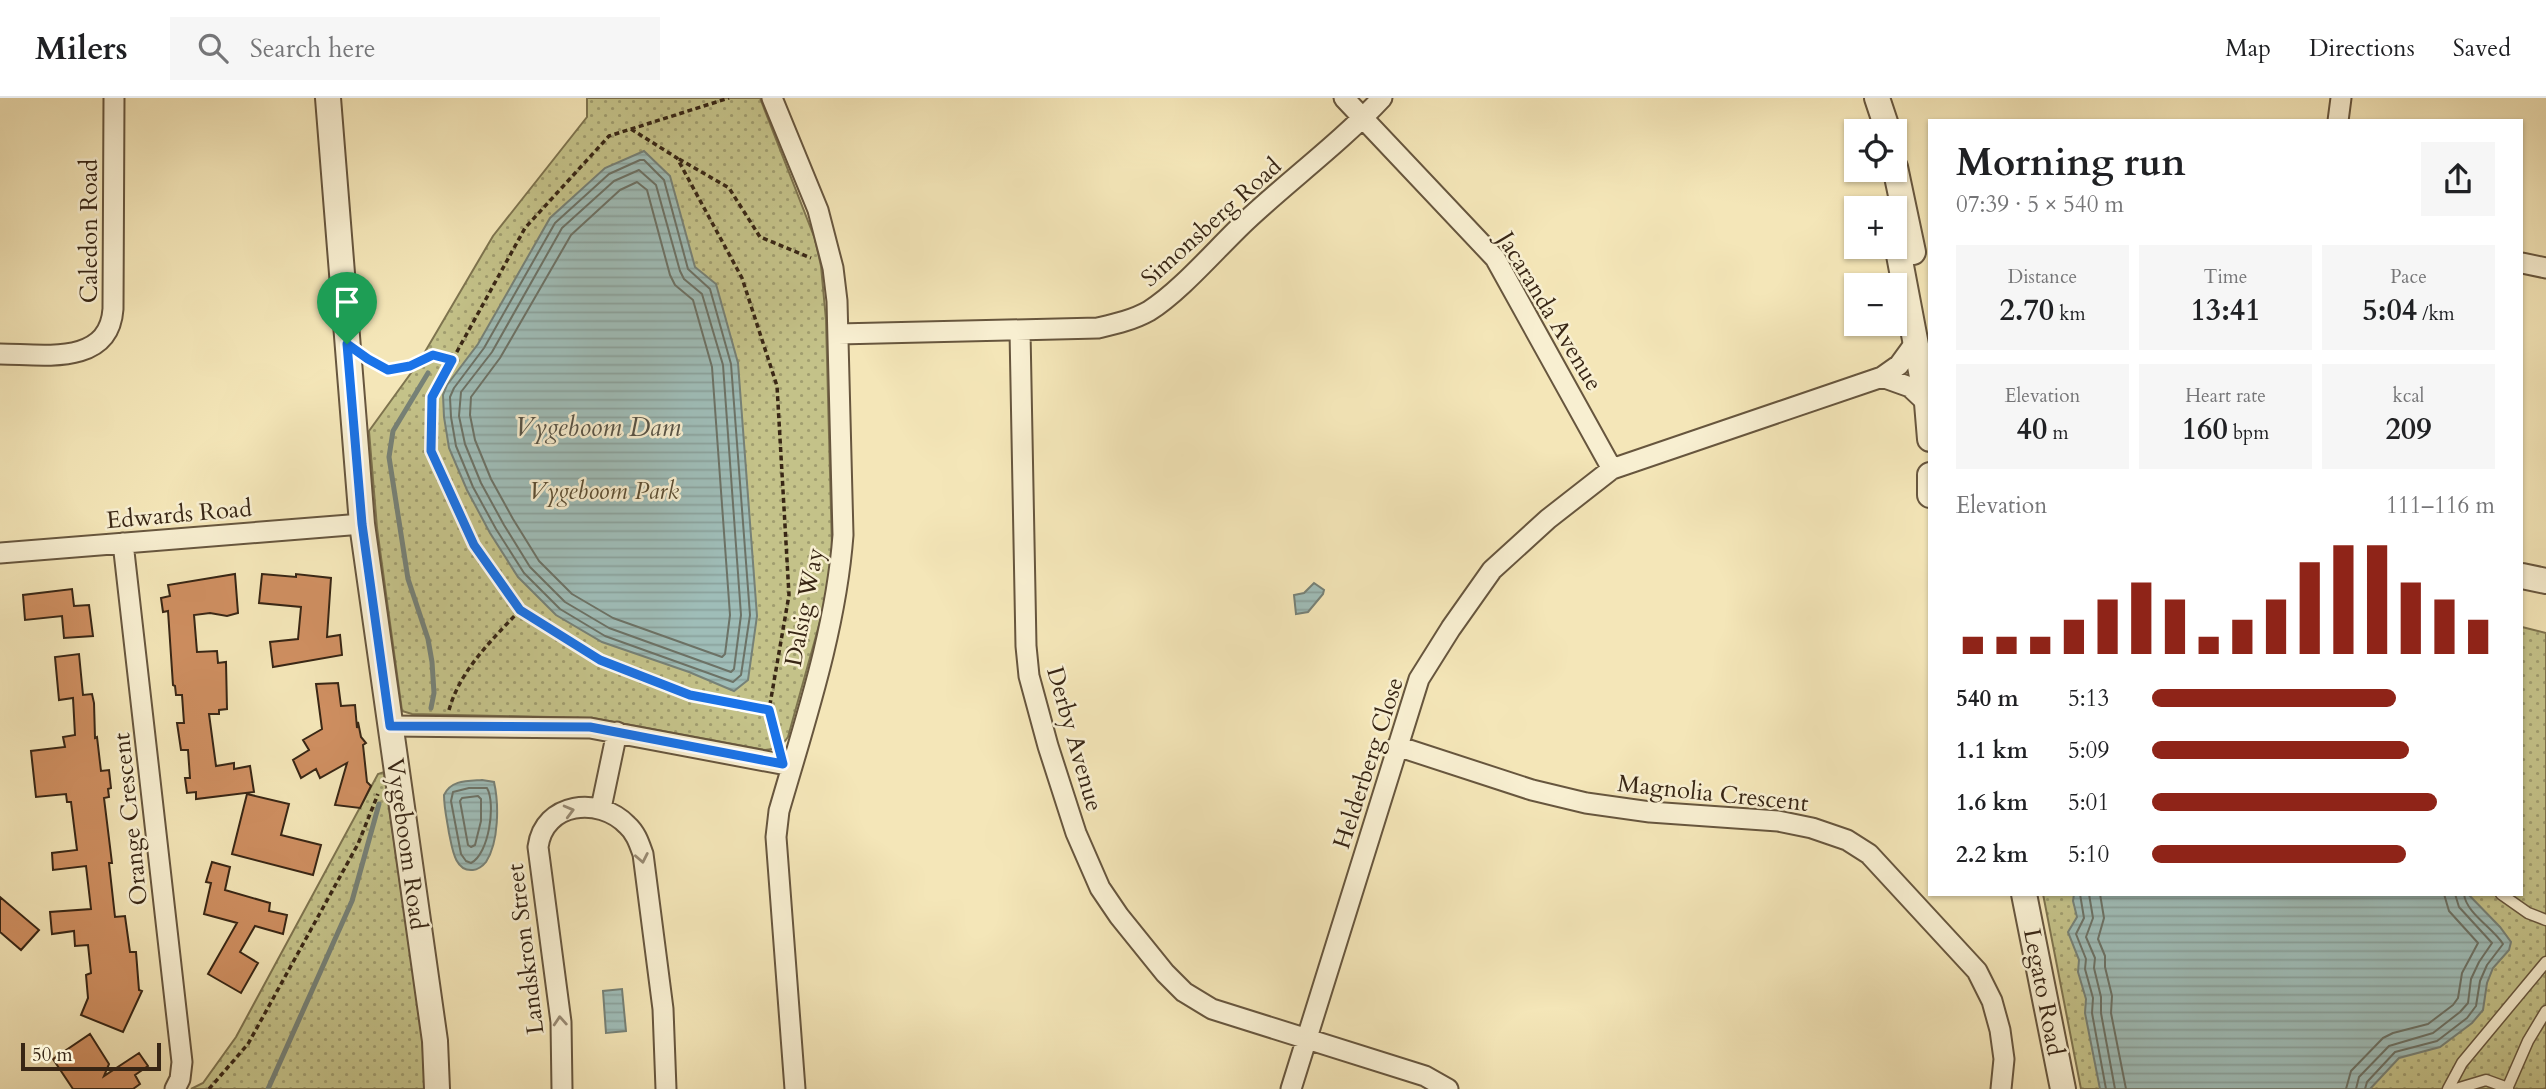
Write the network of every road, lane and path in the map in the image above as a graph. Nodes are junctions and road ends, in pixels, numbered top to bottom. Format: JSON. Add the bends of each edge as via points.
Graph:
{"nodes":[{"id":1,"x":114,"y":98,"type":"edge"},
{"id":2,"x":328,"y":98,"type":"edge"},
{"id":3,"x":729,"y":98,"type":"edge"},
{"id":4,"x":772,"y":98,"type":"edge"},
{"id":5,"x":1344,"y":98,"type":"edge"},
{"id":6,"x":1382,"y":98,"type":"edge"},
{"id":7,"x":2341,"y":98,"type":"edge"},
{"id":8,"x":1878,"y":100,"type":"edge"},
{"id":9,"x":1364,"y":118,"type":"junction"},
{"id":10,"x":1879,"y":119,"type":"edge"},
{"id":11,"x":1884,"y":119,"type":"edge"},
{"id":12,"x":2338,"y":119,"type":"edge"},
{"id":13,"x":631,"y":129,"type":"junction"},
{"id":14,"x":677,"y":158,"type":"junction"},
{"id":15,"x":1897,"y":182,"type":"edge"},
{"id":16,"x":1902,"y":259,"type":"edge"},
{"id":17,"x":2523,"y":263,"type":"edge"},
{"id":18,"x":832,"y":268,"type":"junction"},
{"id":19,"x":2546,"y":268,"type":"edge"},
{"id":20,"x":1020,"y":331,"type":"junction"},
{"id":21,"x":838,"y":334,"type":"junction"},
{"id":22,"x":1923,"y":337,"type":"edge"},
{"id":23,"x":347,"y":344,"type":"junction"},
{"id":24,"x":0,"y":354,"type":"edge"},
{"id":25,"x":452,"y":360,"type":"junction"},
{"id":26,"x":1882,"y":377,"type":"junction"},
{"id":27,"x":1927,"y":403,"type":"junction"},
{"id":28,"x":1928,"y":415,"type":"edge"},
{"id":29,"x":1612,"y":469,"type":"junction"},
{"id":30,"x":362,"y":524,"type":"junction"},
{"id":31,"x":124,"y":543,"type":"junction"},
{"id":32,"x":0,"y":553,"type":"edge"},
{"id":33,"x":2523,"y":576,"type":"edge"},
{"id":34,"x":2546,"y":581,"type":"edge"},
{"id":35,"x":520,"y":610,"type":"junction"},
{"id":36,"x":452,"y":698,"type":"dead end"},
{"id":37,"x":769,"y":710,"type":"junction"},
{"id":38,"x":390,"y":726,"type":"junction"},
{"id":39,"x":617,"y":732,"type":"junction"},
{"id":40,"x":1398,"y":746,"type":"junction"},
{"id":41,"x":788,"y":765,"type":"junction"},
{"id":42,"x":396,"y":766,"type":"junction"},
{"id":43,"x":601,"y":808,"type":"junction"},
{"id":44,"x":2024,"y":896,"type":"edge"},
{"id":45,"x":2504,"y":896,"type":"edge"},
{"id":46,"x":2546,"y":920,"type":"edge"},
{"id":47,"x":2546,"y":962,"type":"edge"},
{"id":48,"x":2546,"y":1011,"type":"edge"},
{"id":49,"x":1307,"y":1041,"type":"junction"},
{"id":50,"x":175,"y":1089,"type":"edge"},
{"id":51,"x":209,"y":1089,"type":"edge"},
{"id":52,"x":437,"y":1089,"type":"edge"},
{"id":53,"x":562,"y":1089,"type":"edge"},
{"id":54,"x":666,"y":1089,"type":"edge"},
{"id":55,"x":795,"y":1089,"type":"edge"},
{"id":56,"x":1291,"y":1089,"type":"edge"},
{"id":57,"x":1448,"y":1089,"type":"edge"},
{"id":58,"x":2001,"y":1089,"type":"edge"},
{"id":59,"x":2063,"y":1089,"type":"edge"},
{"id":60,"x":2448,"y":1089,"type":"edge"},
{"id":61,"x":2456,"y":1089,"type":"edge"},
{"id":62,"x":2507,"y":1089,"type":"edge"}],
"edges":[{"from":1,"to":24,"type":"street","name":"Caledon Road","via":[[110,327],[99,342],[83,351]]},
{"from":2,"to":23,"type":"street","name":"Vygeboom Road"},
{"from":3,"to":13,"type":"path"},
{"from":4,"to":18,"type":"street","name":"Dalsig Way","via":[[818,210]]},
{"from":5,"to":9,"type":"street","name":"Jacaranda Avenue"},
{"from":6,"to":9,"type":"street","name":"Simonsberg Road"},
{"from":7,"to":12,"type":"street"},
{"from":8,"to":10,"type":"street"},
{"from":8,"to":11,"type":"street"},
{"from":9,"to":20,"type":"street","name":"Simonsberg Road","via":[[1148,311],[1098,328]]},
{"from":9,"to":29,"type":"street","name":"Jacaranda Avenue","via":[[1495,258]]},
{"from":13,"to":14,"type":"path"},
{"from":13,"to":25,"type":"path","via":[[609,136],[524,228]]},
{"from":14,"to":18,"type":"path","via":[[729,188],[760,237]]},
{"from":14,"to":37,"type":"path","via":[[742,278],[777,386],[789,595]]},
{"from":15,"to":22,"type":"street"},
{"from":16,"to":22,"type":"street"},
{"from":17,"to":19,"type":"street"},
{"from":18,"to":21,"type":"street","name":"Dalsig Way"},
{"from":20,"to":21,"type":"street","name":"Simonsberg Road"},
{"from":20,"to":49,"type":"street","name":"Derby Avenue","via":[[1029,676],[1076,832],[1100,888],[1184,992],[1212,1009]]},
{"from":21,"to":41,"type":"street","name":"Dalsig Way","via":[[841,568]]},
{"from":22,"to":26,"type":"street","name":"Helderberg Close"},
{"from":22,"to":27,"type":"street"},
{"from":23,"to":25,"type":"path","via":[[388,370],[433,355]]},
{"from":23,"to":30,"type":"street","name":"Vygeboom Road"},
{"from":25,"to":35,"type":"path","via":[[432,397],[431,451],[474,545]]},
{"from":26,"to":27,"type":"street","via":[[1910,387]]},
{"from":26,"to":29,"type":"street","name":"Helderberg Close"},
{"from":27,"to":28,"type":"street"},
{"from":29,"to":40,"type":"street","name":"Helderberg Close","via":[[1492,570],[1419,679]]},
{"from":30,"to":31,"type":"street","name":"Edwards Road"},
{"from":30,"to":38,"type":"street","name":"Vygeboom Road"},
{"from":31,"to":32,"type":"street","name":"Edwards Road"},
{"from":31,"to":50,"type":"street","name":"Orange Crescent","via":[[182,1062]]},
{"from":33,"to":34,"type":"street"},
{"from":35,"to":36,"type":"path","via":[[481,652]]},
{"from":35,"to":37,"type":"path","via":[[600,660],[690,695]]},
{"from":37,"to":41,"type":"path"},
{"from":38,"to":39,"type":"street","via":[[590,727]]},
{"from":38,"to":42,"type":"street","name":"Vygeboom Road"},
{"from":39,"to":41,"type":"street"},
{"from":39,"to":43,"type":"street"},
{"from":40,"to":49,"type":"street","name":"Helderberg Close"},
{"from":40,"to":58,"type":"street","name":"Magnolia Crescent","via":[[1586,803],[1778,821],[1847,840],[1869,855],[1977,971],[2000,1030],[2004,1059]]},
{"from":41,"to":55,"type":"street","name":"Dalsig Way","via":[[776,855]]},
{"from":42,"to":51,"type":"path","via":[[248,1044]]},
{"from":42,"to":52,"type":"street","name":"Vygeboom Road","via":[[435,1041]]},
{"from":53,"to":43,"type":"street","name":"Landskron Street","one_way":true,"via":[[561,1022],[538,847],[544,826],[557,814],[582,807]]},
{"from":43,"to":54,"type":"street","one_way":true,"via":[[627,824],[643,854],[663,1009]]},
{"from":44,"to":59,"type":"street","name":"Legato Road"},
{"from":45,"to":46,"type":"lane"},
{"from":47,"to":60,"type":"lane","via":[[2462,1063]]},
{"from":48,"to":62,"type":"lane"},
{"from":49,"to":56,"type":"street","name":"Helderberg Close"},
{"from":49,"to":57,"type":"street","via":[[1425,1076]]},
{"from":61,"to":62,"type":"lane","via":[[2486,1080]]}]}
